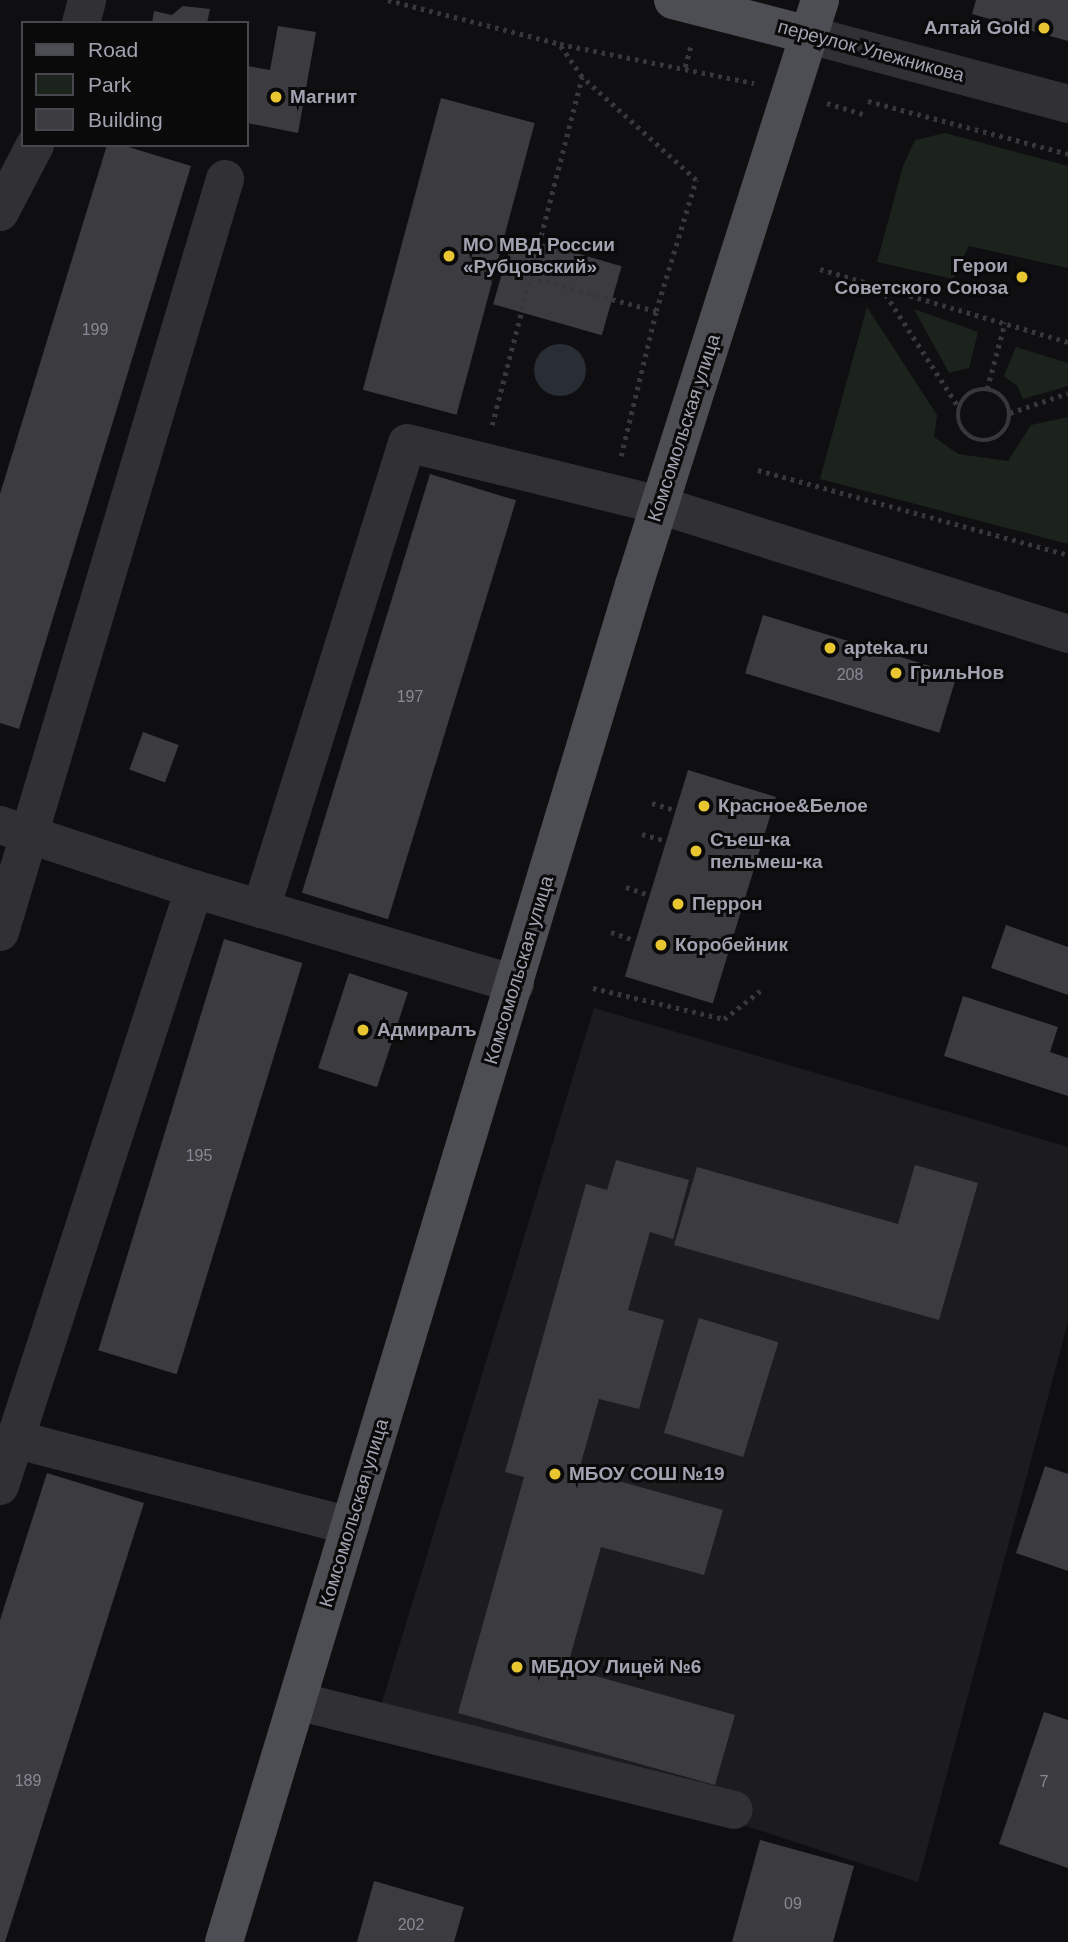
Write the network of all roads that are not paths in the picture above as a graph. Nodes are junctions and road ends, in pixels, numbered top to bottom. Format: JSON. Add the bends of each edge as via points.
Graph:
{"nodes":[{"id":1,"x":87,"y":0,"type":"edge"},
{"id":2,"x":673,"y":0,"type":"edge"},
{"id":3,"x":814,"y":17,"type":"edge"},
{"id":4,"x":82,"y":21,"type":"edge"},
{"id":5,"x":1068,"y":104,"type":"edge"},
{"id":6,"x":34,"y":147,"type":"edge"},
{"id":7,"x":225,"y":178,"type":"dead end"},
{"id":8,"x":0,"y":212,"type":"edge"},
{"id":9,"x":659,"y":505,"type":"junction"},
{"id":10,"x":1068,"y":634,"type":"edge"},
{"id":11,"x":15,"y":830,"type":"edge"},
{"id":12,"x":194,"y":889,"type":"junction"},
{"id":13,"x":261,"y":909,"type":"junction"},
{"id":14,"x":0,"y":932,"type":"edge"},
{"id":15,"x":515,"y":984,"type":"junction"},
{"id":16,"x":7,"y":1441,"type":"edge"},
{"id":17,"x":0,"y":1486,"type":"edge"},
{"id":18,"x":351,"y":1526,"type":"junction"},
{"id":19,"x":297,"y":1701,"type":"junction"},
{"id":20,"x":734,"y":1810,"type":"dead end"},
{"id":21,"x":223,"y":1942,"type":"edge"}],
"edges":[{"from":1,"to":4,"type":"street"},
{"from":2,"to":3,"type":"main road","name":"переулок Улежникова"},
{"from":3,"to":5,"type":"street","name":"переулок Улежникова"},
{"from":3,"to":9,"type":"main road","name":"Комсомольская улица"},
{"from":6,"to":8,"type":"street"},
{"from":7,"to":11,"type":"street"},
{"from":9,"to":10,"type":"street"},
{"from":9,"to":13,"type":"street","via":[[407,443]]},
{"from":9,"to":15,"type":"main road","name":"Комсомольская улица"},
{"from":11,"to":12,"type":"street"},
{"from":11,"to":14,"type":"street"},
{"from":12,"to":13,"type":"street"},
{"from":12,"to":16,"type":"street"},
{"from":13,"to":15,"type":"street"},
{"from":15,"to":18,"type":"main road","name":"Комсомольская улица"},
{"from":16,"to":17,"type":"street"},
{"from":16,"to":18,"type":"street"},
{"from":18,"to":19,"type":"main road","name":"Комсомольская улица"},
{"from":19,"to":20,"type":"street"},
{"from":19,"to":21,"type":"main road","name":"Комсомольская улица"}]}
